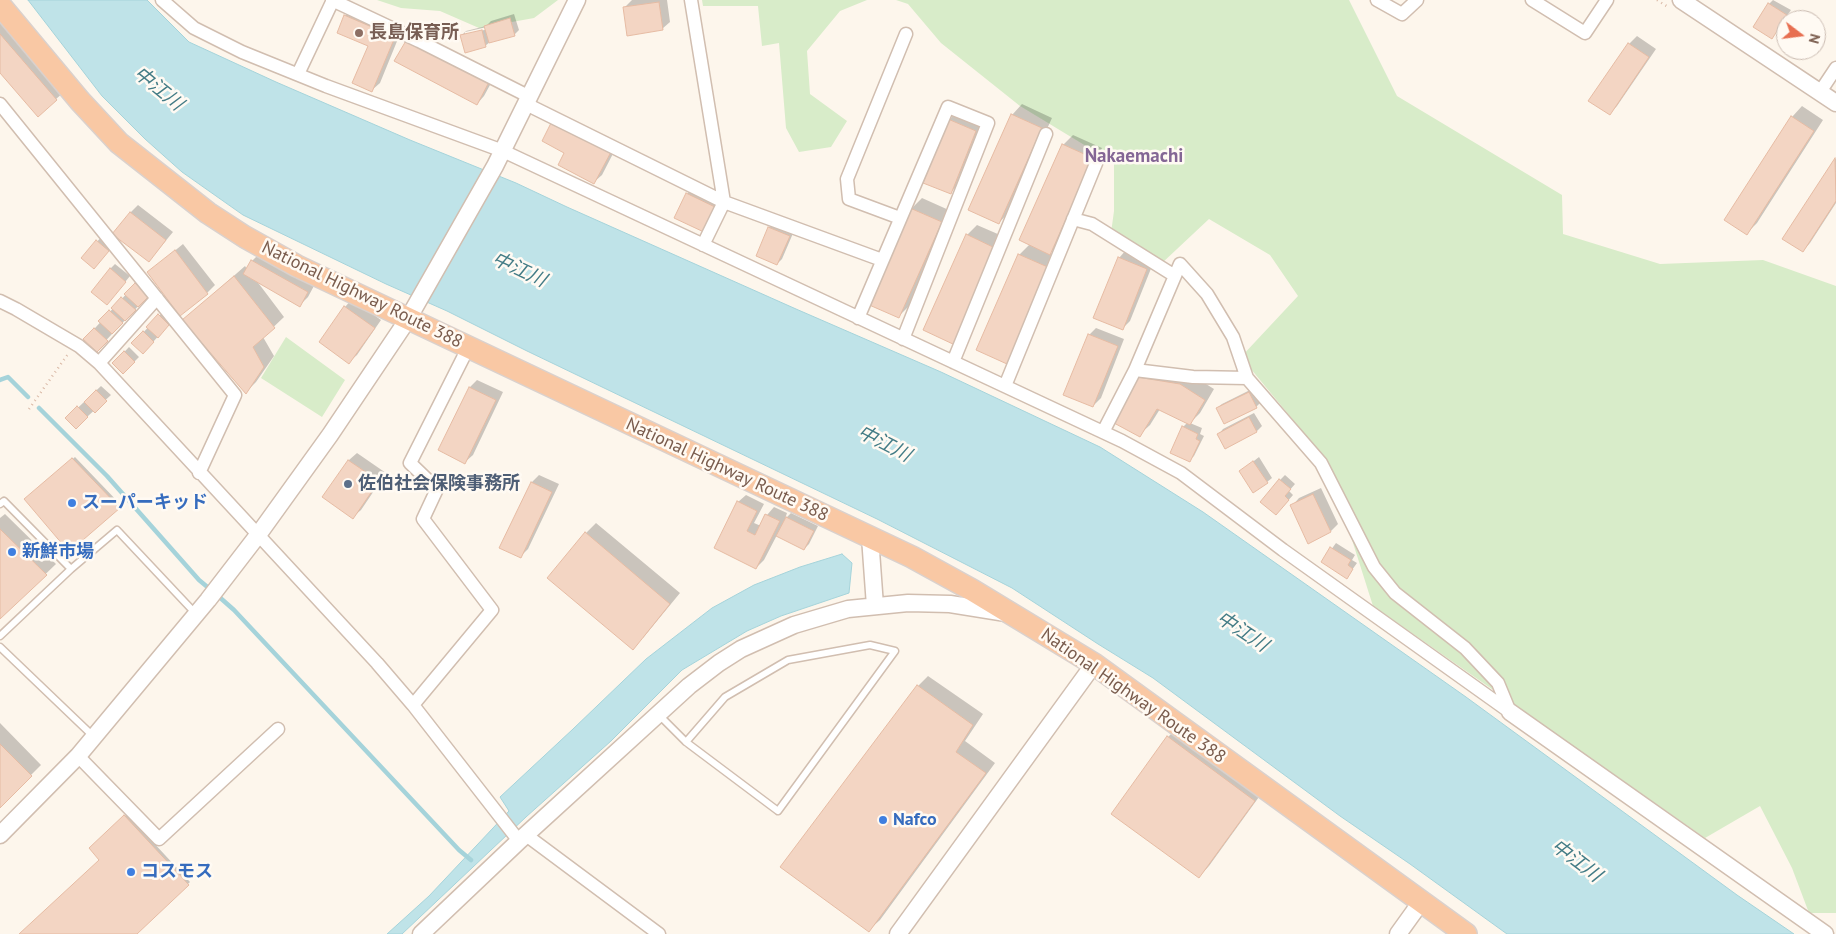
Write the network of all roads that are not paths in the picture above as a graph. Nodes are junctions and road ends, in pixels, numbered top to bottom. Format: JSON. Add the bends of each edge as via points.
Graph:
{"nodes":[{"id":1,"x":162,"y":0,"type":"edge"},
{"id":2,"x":332,"y":0,"type":"edge"},
{"id":3,"x":577,"y":0,"type":"edge"},
{"id":4,"x":691,"y":0,"type":"edge"},
{"id":5,"x":1377,"y":0,"type":"edge"},
{"id":6,"x":1418,"y":0,"type":"edge"},
{"id":7,"x":1532,"y":0,"type":"edge"},
{"id":8,"x":1607,"y":0,"type":"edge"},
{"id":9,"x":1681,"y":0,"type":"edge"},
{"id":10,"x":0,"y":5,"type":"edge"},
{"id":11,"x":906,"y":34,"type":"dead end"},
{"id":12,"x":1836,"y":68,"type":"edge"},
{"id":13,"x":298,"y":74,"type":"junction"},
{"id":14,"x":1820,"y":92,"type":"junction"},
{"id":15,"x":528,"y":101,"type":"junction"},
{"id":16,"x":1836,"y":103,"type":"edge"},
{"id":17,"x":0,"y":104,"type":"edge"},
{"id":18,"x":1046,"y":134,"type":"dead end"},
{"id":19,"x":499,"y":159,"type":"junction"},
{"id":20,"x":1097,"y":162,"type":"dead end"},
{"id":21,"x":724,"y":202,"type":"junction"},
{"id":22,"x":900,"y":218,"type":"junction"},
{"id":23,"x":1073,"y":219,"type":"junction"},
{"id":24,"x":703,"y":245,"type":"junction"},
{"id":25,"x":882,"y":260,"type":"junction"},
{"id":26,"x":1175,"y":276,"type":"junction"},
{"id":27,"x":157,"y":298,"type":"junction"},
{"id":28,"x":0,"y":301,"type":"edge"},
{"id":29,"x":410,"y":313,"type":"junction"},
{"id":30,"x":858,"y":318,"type":"junction"},
{"id":31,"x":903,"y":339,"type":"junction"},
{"id":32,"x":468,"y":348,"type":"junction"},
{"id":33,"x":953,"y":362,"type":"junction"},
{"id":34,"x":99,"y":363,"type":"junction"},
{"id":35,"x":1135,"y":370,"type":"junction"},
{"id":36,"x":1247,"y":378,"type":"junction"},
{"id":37,"x":1005,"y":386,"type":"junction"},
{"id":38,"x":1103,"y":432,"type":"junction"},
{"id":39,"x":199,"y":473,"type":"junction"},
{"id":40,"x":0,"y":504,"type":"edge"},
{"id":41,"x":258,"y":535,"type":"junction"},
{"id":42,"x":870,"y":537,"type":"junction"},
{"id":43,"x":71,"y":568,"type":"junction"},
{"id":44,"x":875,"y":606,"type":"junction"},
{"id":45,"x":196,"y":614,"type":"junction"},
{"id":46,"x":1014,"y":615,"type":"junction"},
{"id":47,"x":0,"y":636,"type":"edge"},
{"id":48,"x":0,"y":648,"type":"edge"},
{"id":49,"x":1094,"y":664,"type":"junction"},
{"id":50,"x":413,"y":705,"type":"junction"},
{"id":51,"x":1510,"y":712,"type":"junction"},
{"id":52,"x":658,"y":714,"type":"junction"},
{"id":53,"x":278,"y":730,"type":"dead end"},
{"id":54,"x":94,"y":736,"type":"junction"},
{"id":55,"x":686,"y":742,"type":"junction"},
{"id":56,"x":78,"y":756,"type":"junction"},
{"id":57,"x":0,"y":835,"type":"edge"},
{"id":58,"x":519,"y":836,"type":"junction"},
{"id":59,"x":1421,"y":902,"type":"junction"},
{"id":60,"x":421,"y":934,"type":"edge"},
{"id":61,"x":659,"y":934,"type":"edge"},
{"id":62,"x":898,"y":934,"type":"edge"},
{"id":63,"x":1398,"y":934,"type":"edge"},
{"id":64,"x":1466,"y":934,"type":"edge"},
{"id":65,"x":1825,"y":934,"type":"edge"}],
"edges":[{"from":1,"to":13,"type":"street","via":[[194,28],[242,52]]},
{"from":2,"to":13,"type":"street"},
{"from":2,"to":15,"type":"street","via":[[419,41]]},
{"from":3,"to":15,"type":"street"},
{"from":4,"to":21,"type":"street"},
{"from":5,"to":6,"type":"street","via":[[1402,14]]},
{"from":7,"to":8,"type":"street","via":[[1585,33]]},
{"from":9,"to":14,"type":"street"},
{"from":10,"to":29,"type":"highway","name":"National Highway Route 388","via":[[119,143],[208,213],[297,266]]},
{"from":11,"to":22,"type":"street","via":[[847,179],[849,199]]},
{"from":12,"to":14,"type":"street"},
{"from":13,"to":19,"type":"street"},
{"from":14,"to":16,"type":"street"},
{"from":15,"to":19,"type":"street"},
{"from":15,"to":21,"type":"street"},
{"from":17,"to":27,"type":"street"},
{"from":18,"to":33,"type":"street"},
{"from":19,"to":24,"type":"street"},
{"from":19,"to":29,"type":"street"},
{"from":20,"to":23,"type":"street"},
{"from":21,"to":24,"type":"street"},
{"from":21,"to":25,"type":"street"},
{"from":22,"to":25,"type":"street"},
{"from":22,"to":31,"type":"street","via":[[948,107],[988,124]]},
{"from":23,"to":26,"type":"street","via":[[1092,224]]},
{"from":23,"to":37,"type":"street"},
{"from":24,"to":30,"type":"street"},
{"from":25,"to":30,"type":"street"},
{"from":26,"to":35,"type":"street"},
{"from":26,"to":36,"type":"street","via":[[1180,264],[1207,294],[1233,337]]},
{"from":27,"to":34,"type":"street"},
{"from":27,"to":39,"type":"street","via":[[235,395]]},
{"from":28,"to":34,"type":"street","via":[[75,344]]},
{"from":29,"to":32,"type":"highway","name":"National Highway Route 388"},
{"from":29,"to":41,"type":"street","via":[[330,435]]},
{"from":30,"to":31,"type":"street"},
{"from":31,"to":33,"type":"street"},
{"from":32,"to":42,"type":"highway","name":"National Highway Route 388"},
{"from":32,"to":50,"type":"street","via":[[410,463],[437,489],[423,520],[492,610]]},
{"from":33,"to":37,"type":"street"},
{"from":34,"to":39,"type":"street"},
{"from":35,"to":36,"type":"street","via":[[1193,377]]},
{"from":35,"to":38,"type":"street"},
{"from":36,"to":51,"type":"street","via":[[1321,463],[1374,566],[1395,593],[1466,648],[1498,684]]},
{"from":37,"to":38,"type":"street"},
{"from":38,"to":51,"type":"street","via":[[1181,473]]},
{"from":39,"to":41,"type":"street"},
{"from":40,"to":43,"type":"lane","via":[[4,501]]},
{"from":41,"to":45,"type":"street"},
{"from":41,"to":50,"type":"street"},
{"from":42,"to":44,"type":"street"},
{"from":42,"to":46,"type":"highway","name":"National Highway Route 388","via":[[941,572]]},
{"from":43,"to":45,"type":"lane","via":[[116,530]]},
{"from":43,"to":47,"type":"lane"},
{"from":44,"to":46,"type":"street","via":[[950,604]]},
{"from":44,"to":52,"type":"street","via":[[848,609],[779,630],[702,674]]},
{"from":45,"to":54,"type":"street"},
{"from":46,"to":49,"type":"highway","name":"National Highway Route 388"},
{"from":48,"to":54,"type":"lane"},
{"from":49,"to":59,"type":"highway","name":"National Highway Route 388"},
{"from":49,"to":62,"type":"street"},
{"from":50,"to":58,"type":"street"},
{"from":51,"to":65,"type":"street"},
{"from":52,"to":55,"type":"lane"},
{"from":52,"to":58,"type":"street"},
{"from":53,"to":56,"type":"street","via":[[159,839]]},
{"from":54,"to":56,"type":"street"},
{"from":55,"to":55,"type":"lane","via":[[725,697],[788,660],[870,645],[895,651],[778,811]]},
{"from":56,"to":57,"type":"street"},
{"from":58,"to":60,"type":"street"},
{"from":58,"to":61,"type":"street"},
{"from":59,"to":63,"type":"street"},
{"from":59,"to":64,"type":"highway","name":"National Highway Route 388"}]}
